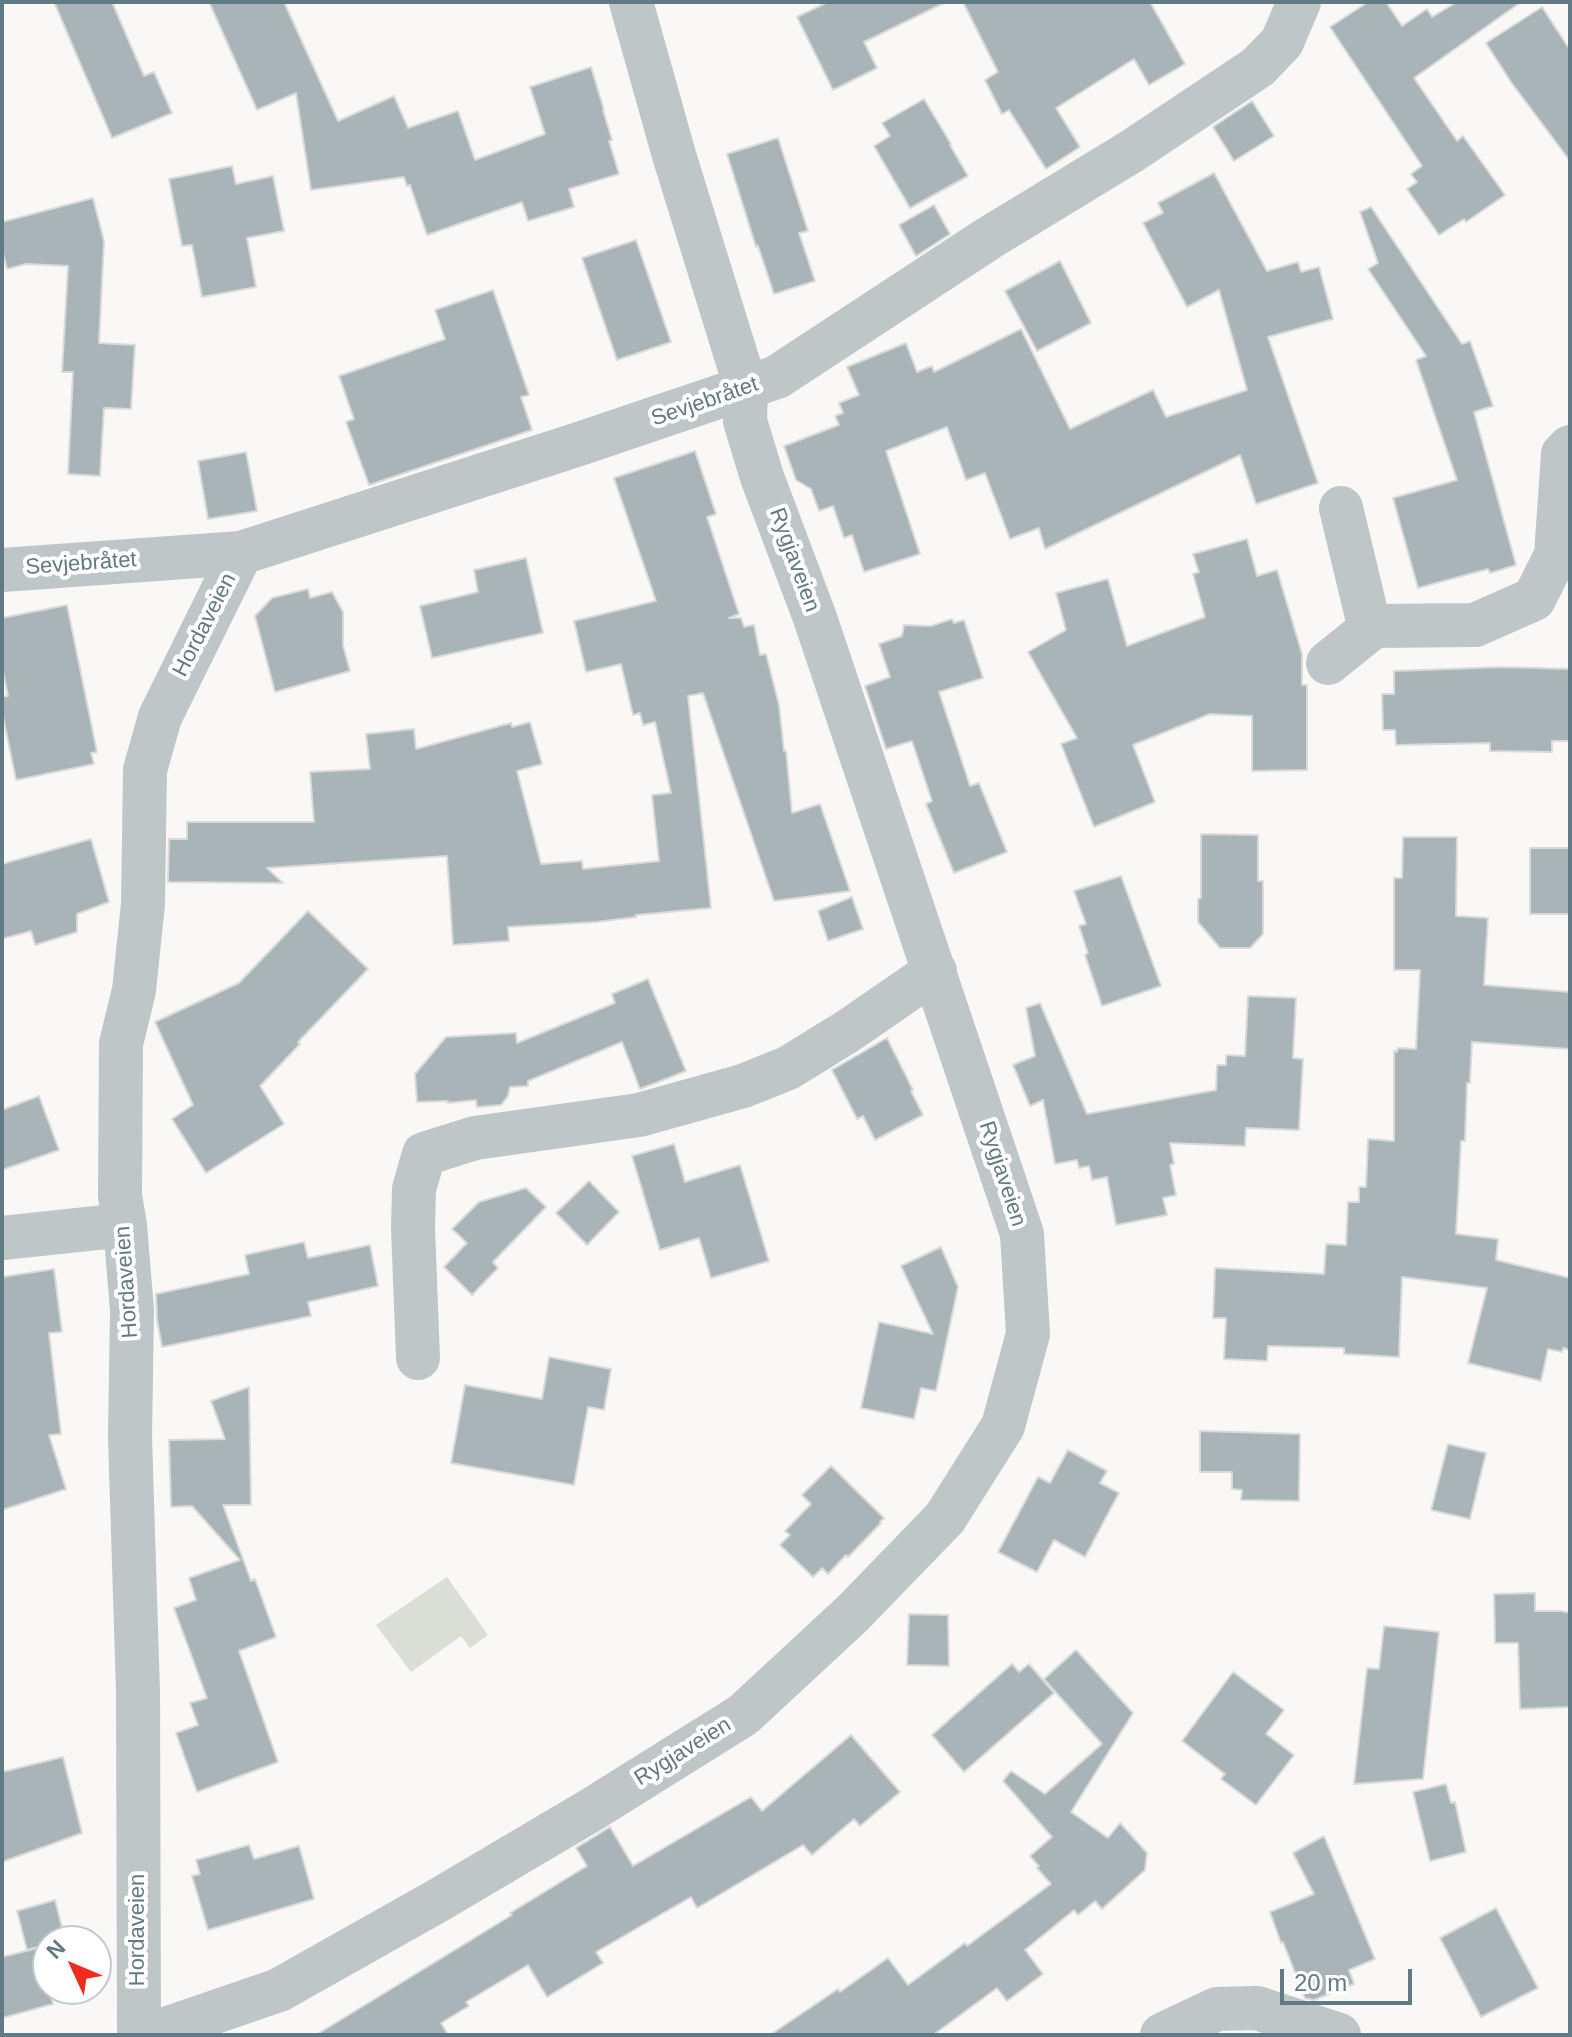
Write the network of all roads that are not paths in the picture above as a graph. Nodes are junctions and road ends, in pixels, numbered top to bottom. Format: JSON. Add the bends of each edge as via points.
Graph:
{"nodes":[{"id":1,"x":631,"y":2,"type":"edge"},
{"id":2,"x":1299,"y":2,"type":"edge"},
{"id":3,"x":746,"y":388,"type":"junction"},
{"id":4,"x":1570,"y":447,"type":"edge"},
{"id":5,"x":1341,"y":508,"type":"dead end"},
{"id":6,"x":241,"y":553,"type":"junction"},
{"id":7,"x":2,"y":570,"type":"edge"},
{"id":8,"x":1370,"y":629,"type":"junction"},
{"id":9,"x":1328,"y":663,"type":"dead end"},
{"id":10,"x":935,"y":971,"type":"junction"},
{"id":11,"x":125,"y":1225,"type":"junction"},
{"id":12,"x":2,"y":1238,"type":"edge"},
{"id":13,"x":418,"y":1358,"type":"dead end"},
{"id":14,"x":139,"y":2035,"type":"edge"},
{"id":15,"x":148,"y":2035,"type":"edge"},
{"id":16,"x":1162,"y":2035,"type":"edge"},
{"id":17,"x":1339,"y":2035,"type":"edge"}],
"edges":[{"from":1,"to":3,"type":"street","name":"Rygjaveien"},
{"from":2,"to":3,"type":"street","name":"Sevjebråtet","via":[[1282,42],[1258,67],[777,377]]},
{"from":3,"to":6,"type":"street","name":"Sevjebråtet"},
{"from":3,"to":10,"type":"street","name":"Rygjaveien","via":[[745,421],[762,477]]},
{"from":4,"to":8,"type":"street","via":[[1563,454],[1556,555],[1534,599],[1475,625]]},
{"from":5,"to":8,"type":"street"},
{"from":6,"to":7,"type":"street","name":"Sevjebråtet"},
{"from":6,"to":11,"type":"street","name":"Hordaveien","via":[[160,717],[144,777],[143,904],[135,988],[121,1044],[120,1196]]},
{"from":8,"to":9,"type":"street"},
{"from":10,"to":13,"type":"street","via":[[788,1068],[743,1086],[639,1115],[475,1138],[424,1154],[414,1189]]},
{"from":10,"to":15,"type":"street","name":"Rygjaveien","via":[[1022,1234],[1028,1334],[1003,1426],[945,1518],[743,1715],[591,1810],[279,1990]]},
{"from":11,"to":12,"type":"street"},
{"from":11,"to":14,"type":"street","name":"Hordaveien","via":[[132,1310]]},
{"from":16,"to":17,"type":"street","via":[[1217,2009],[1257,2008]]}]}
